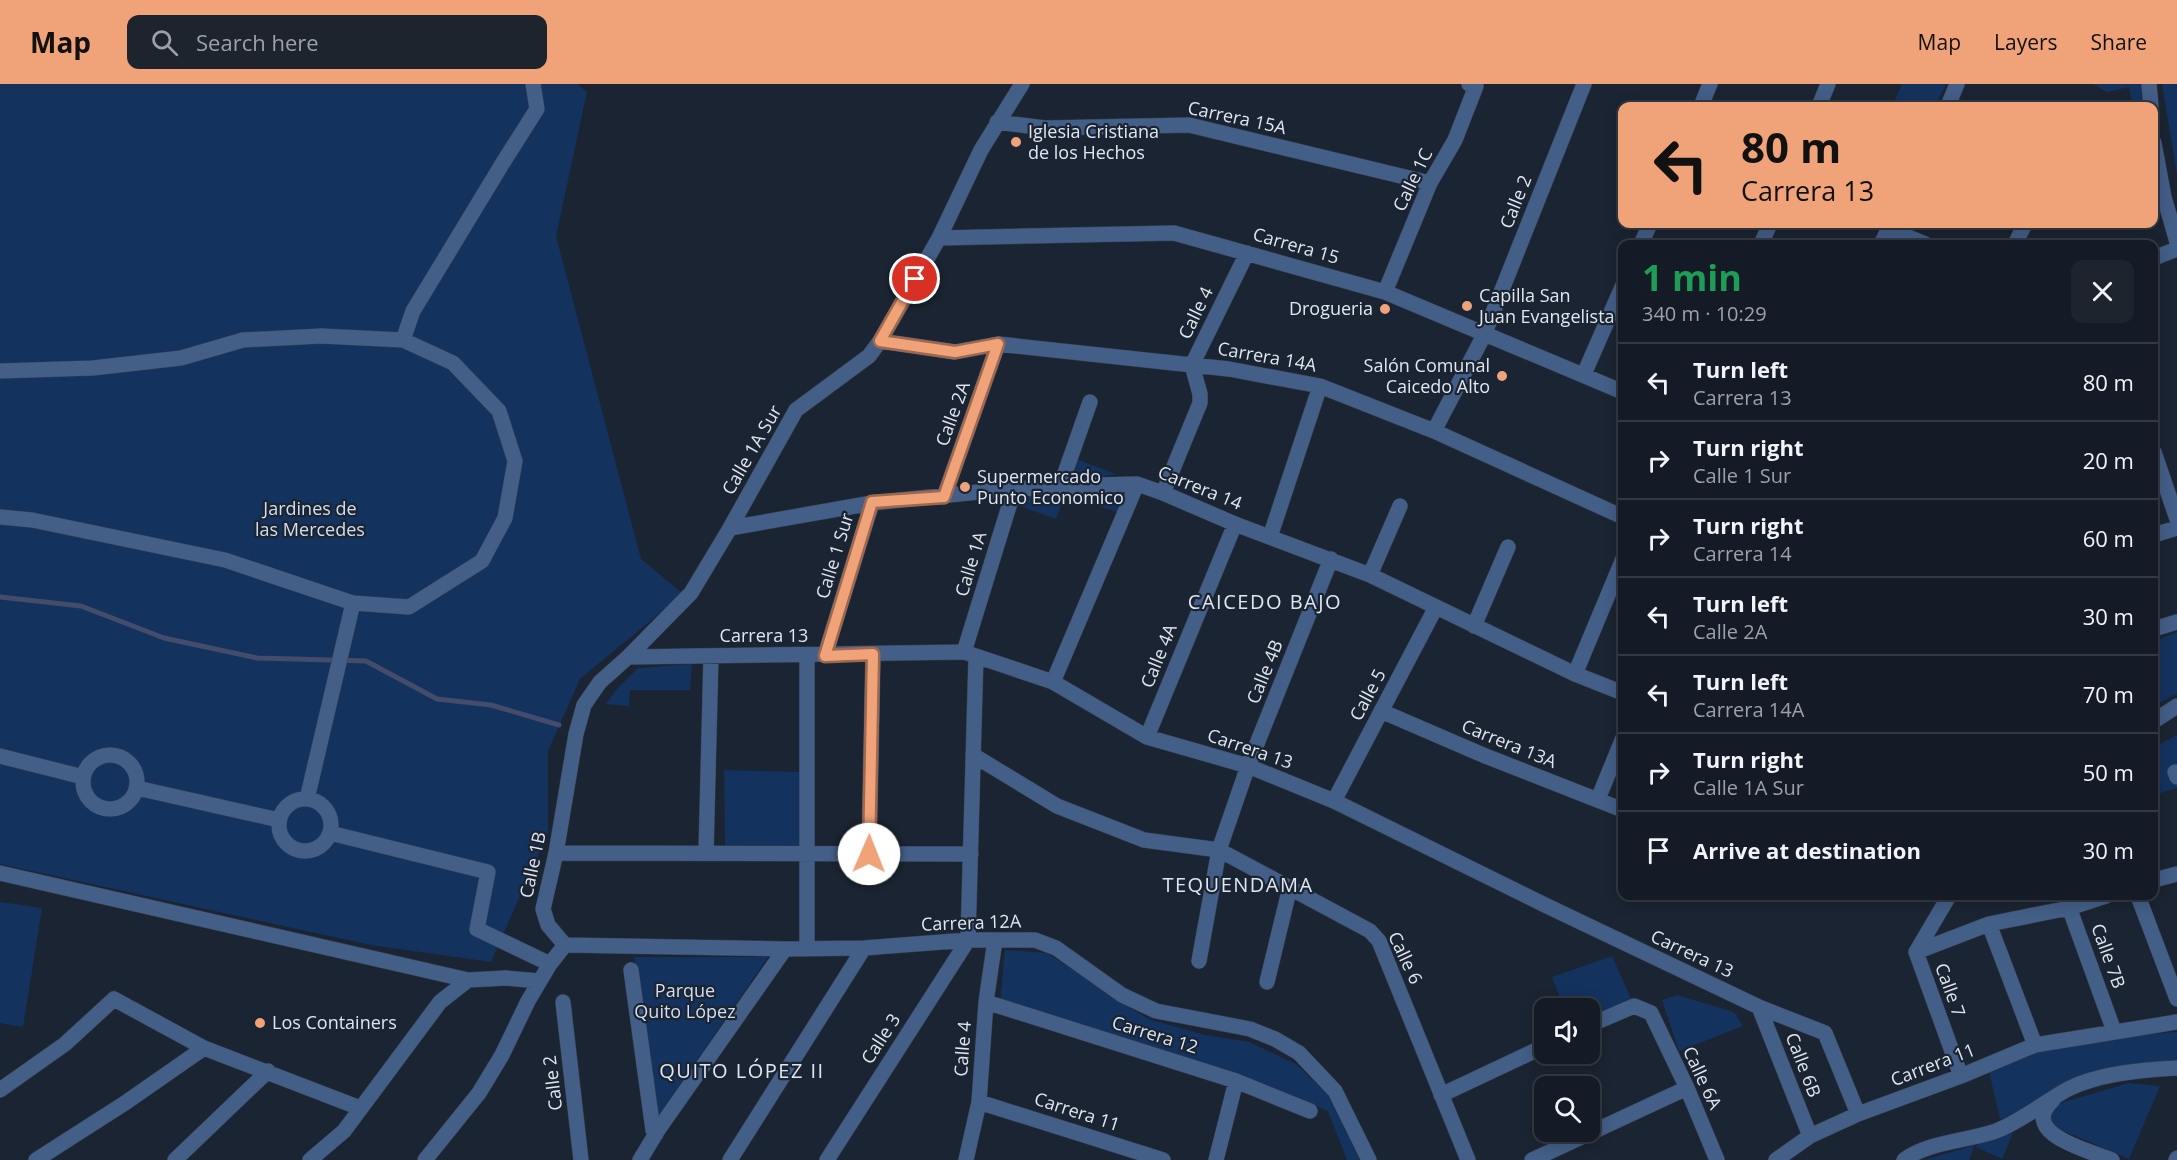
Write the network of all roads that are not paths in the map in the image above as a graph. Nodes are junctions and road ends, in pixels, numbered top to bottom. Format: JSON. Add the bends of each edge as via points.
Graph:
{"nodes":[{"id":1,"x":533,"y":84,"type":"edge"},
{"id":2,"x":1022,"y":84,"type":"edge"},
{"id":3,"x":1584,"y":84,"type":"edge"},
{"id":4,"x":1710,"y":84,"type":"edge"},
{"id":5,"x":1828,"y":84,"type":"edge"},
{"id":6,"x":1956,"y":84,"type":"edge"},
{"id":7,"x":2149,"y":84,"type":"edge"},
{"id":8,"x":1473,"y":85,"type":"edge"},
{"id":9,"x":1703,"y":102,"type":"edge"},
{"id":10,"x":1821,"y":102,"type":"edge"},
{"id":11,"x":1949,"y":102,"type":"edge"},
{"id":12,"x":2151,"y":102,"type":"edge"},
{"id":13,"x":997,"y":122,"type":"junction"},
{"id":14,"x":2158,"y":164,"type":"edge"},
{"id":15,"x":1430,"y":183,"type":"junction"},
{"id":16,"x":1894,"y":228,"type":"edge"},
{"id":17,"x":939,"y":238,"type":"junction"},
{"id":18,"x":1917,"y":240,"type":"edge"},
{"id":19,"x":2177,"y":242,"type":"edge"},
{"id":20,"x":2177,"y":249,"type":"edge"},
{"id":21,"x":1247,"y":253,"type":"junction"},
{"id":22,"x":2158,"y":256,"type":"edge"},
{"id":23,"x":1385,"y":292,"type":"junction"},
{"id":24,"x":1618,"y":296,"type":"edge"},
{"id":25,"x":1484,"y":335,"type":"junction"},
{"id":26,"x":403,"y":340,"type":"junction"},
{"id":27,"x":880,"y":341,"type":"junction"},
{"id":28,"x":998,"y":344,"type":"junction"},
{"id":29,"x":1192,"y":365,"type":"junction"},
{"id":30,"x":0,"y":371,"type":"edge"},
{"id":31,"x":1584,"y":374,"type":"junction"},
{"id":32,"x":1320,"y":386,"type":"junction"},
{"id":33,"x":1618,"y":390,"type":"edge"},
{"id":34,"x":1090,"y":402,"type":"dead end"},
{"id":35,"x":1434,"y":431,"type":"junction"},
{"id":36,"x":2158,"y":464,"type":"edge"},
{"id":37,"x":1137,"y":484,"type":"junction"},
{"id":38,"x":1017,"y":488,"type":"junction"},
{"id":39,"x":1059,"y":490,"type":"junction"},
{"id":40,"x":1163,"y":493,"type":"junction"},
{"id":41,"x":944,"y":497,"type":"junction"},
{"id":42,"x":872,"y":502,"type":"junction"},
{"id":43,"x":1400,"y":506,"type":"dead end"},
{"id":44,"x":1618,"y":515,"type":"edge"},
{"id":45,"x":0,"y":517,"type":"edge"},
{"id":46,"x":2177,"y":519,"type":"edge"},
{"id":47,"x":1235,"y":524,"type":"junction"},
{"id":48,"x":730,"y":528,"type":"junction"},
{"id":49,"x":2177,"y":528,"type":"edge"},
{"id":50,"x":2158,"y":534,"type":"edge"},
{"id":51,"x":1270,"y":537,"type":"junction"},
{"id":52,"x":1508,"y":548,"type":"dead end"},
{"id":53,"x":1331,"y":559,"type":"junction"},
{"id":54,"x":1618,"y":571,"type":"edge"},
{"id":55,"x":1370,"y":575,"type":"junction"},
{"id":56,"x":353,"y":603,"type":"junction"},
{"id":57,"x":1436,"y":607,"type":"junction"},
{"id":58,"x":2177,"y":622,"type":"edge"},
{"id":59,"x":1474,"y":626,"type":"junction"},
{"id":60,"x":2158,"y":628,"type":"edge"},
{"id":61,"x":873,"y":654,"type":"junction"},
{"id":62,"x":970,"y":654,"type":"junction"},
{"id":63,"x":711,"y":656,"type":"junction"},
{"id":64,"x":807,"y":656,"type":"junction"},
{"id":65,"x":825,"y":656,"type":"junction"},
{"id":66,"x":628,"y":657,"type":"junction"},
{"id":67,"x":1575,"y":674,"type":"junction"},
{"id":68,"x":1053,"y":682,"type":"junction"},
{"id":69,"x":1618,"y":691,"type":"edge"},
{"id":70,"x":2177,"y":706,"type":"edge"},
{"id":71,"x":1381,"y":711,"type":"junction"},
{"id":72,"x":2158,"y":718,"type":"edge"},
{"id":73,"x":1147,"y":737,"type":"junction"},
{"id":74,"x":1618,"y":750,"type":"edge"},
{"id":75,"x":0,"y":756,"type":"edge"},
{"id":76,"x":974,"y":756,"type":"junction"},
{"id":77,"x":1248,"y":766,"type":"junction"},
{"id":78,"x":83,"y":777,"type":"junction"},
{"id":79,"x":137,"y":788,"type":"junction"},
{"id":80,"x":307,"y":799,"type":"junction"},
{"id":81,"x":1598,"y":800,"type":"junction"},
{"id":82,"x":1334,"y":801,"type":"junction"},
{"id":83,"x":1618,"y":808,"type":"edge"},
{"id":84,"x":279,"y":820,"type":"junction"},
{"id":85,"x":330,"y":833,"type":"junction"},
{"id":86,"x":1220,"y":849,"type":"junction"},
{"id":87,"x":556,"y":854,"type":"junction"},
{"id":88,"x":706,"y":854,"type":"junction"},
{"id":89,"x":807,"y":854,"type":"junction"},
{"id":90,"x":869,"y":854,"type":"junction"},
{"id":91,"x":971,"y":854,"type":"junction"},
{"id":92,"x":0,"y":873,"type":"edge"},
{"id":93,"x":2177,"y":874,"type":"edge"},
{"id":94,"x":2158,"y":879,"type":"edge"},
{"id":95,"x":1290,"y":887,"type":"junction"},
{"id":96,"x":1947,"y":900,"type":"edge"},
{"id":97,"x":2140,"y":900,"type":"edge"},
{"id":98,"x":2067,"y":902,"type":"edge"},
{"id":99,"x":1989,"y":924,"type":"junction"},
{"id":100,"x":968,"y":940,"type":"junction"},
{"id":101,"x":995,"y":940,"type":"junction"},
{"id":102,"x":565,"y":945,"type":"junction"},
{"id":103,"x":864,"y":948,"type":"junction"},
{"id":104,"x":785,"y":949,"type":"junction"},
{"id":105,"x":807,"y":949,"type":"junction"},
{"id":106,"x":1916,"y":952,"type":"junction"},
{"id":107,"x":1199,"y":961,"type":"dead end"},
{"id":108,"x":550,"y":964,"type":"junction"},
{"id":109,"x":631,"y":970,"type":"dead end"},
{"id":110,"x":468,"y":980,"type":"junction"},
{"id":111,"x":539,"y":981,"type":"junction"},
{"id":112,"x":1267,"y":982,"type":"dead end"},
{"id":113,"x":2177,"y":999,"type":"edge"},
{"id":114,"x":563,"y":1002,"type":"dead end"},
{"id":115,"x":986,"y":1002,"type":"junction"},
{"id":116,"x":1759,"y":1008,"type":"junction"},
{"id":117,"x":1600,"y":1021,"type":"edge"},
{"id":118,"x":2177,"y":1022,"type":"edge"},
{"id":119,"x":2114,"y":1031,"type":"junction"},
{"id":120,"x":2035,"y":1045,"type":"junction"},
{"id":121,"x":204,"y":1048,"type":"junction"},
{"id":122,"x":1534,"y":1051,"type":"edge"},
{"id":123,"x":2177,"y":1068,"type":"edge"},
{"id":124,"x":268,"y":1071,"type":"junction"},
{"id":125,"x":1961,"y":1076,"type":"junction"},
{"id":126,"x":1236,"y":1081,"type":"junction"},
{"id":127,"x":1687,"y":1088,"type":"junction"},
{"id":128,"x":0,"y":1090,"type":"edge"},
{"id":129,"x":2060,"y":1094,"type":"junction"},
{"id":130,"x":1441,"y":1095,"type":"junction"},
{"id":131,"x":979,"y":1102,"type":"junction"},
{"id":132,"x":360,"y":1108,"type":"junction"},
{"id":133,"x":1310,"y":1111,"type":"dead end"},
{"id":134,"x":1858,"y":1114,"type":"junction"},
{"id":135,"x":656,"y":1134,"type":"junction"},
{"id":136,"x":1810,"y":1136,"type":"junction"},
{"id":137,"x":36,"y":1160,"type":"edge"},
{"id":138,"x":175,"y":1160,"type":"edge"},
{"id":139,"x":310,"y":1160,"type":"edge"},
{"id":140,"x":425,"y":1160,"type":"edge"},
{"id":141,"x":581,"y":1160,"type":"edge"},
{"id":142,"x":640,"y":1160,"type":"edge"},
{"id":143,"x":730,"y":1160,"type":"edge"},
{"id":144,"x":827,"y":1160,"type":"edge"},
{"id":145,"x":966,"y":1160,"type":"edge"},
{"id":146,"x":1163,"y":1160,"type":"edge"},
{"id":147,"x":1216,"y":1160,"type":"edge"},
{"id":148,"x":1369,"y":1160,"type":"edge"},
{"id":149,"x":1468,"y":1160,"type":"edge"},
{"id":150,"x":1532,"y":1160,"type":"edge"},
{"id":151,"x":1717,"y":1160,"type":"edge"},
{"id":152,"x":1778,"y":1160,"type":"edge"},
{"id":153,"x":1904,"y":1160,"type":"edge"},
{"id":154,"x":2112,"y":1160,"type":"edge"}],
"edges":[{"from":1,"to":26,"type":"street","via":[[537,109],[413,310]]},
{"from":2,"to":13,"type":"street","name":"Calle 1A Sur"},
{"from":3,"to":25,"type":"street","name":"Calle 2"},
{"from":4,"to":9,"type":"street"},
{"from":5,"to":10,"type":"street"},
{"from":6,"to":11,"type":"street"},
{"from":7,"to":12,"type":"street"},
{"from":8,"to":15,"type":"street","name":"Calle 1C","via":[[1455,140]]},
{"from":13,"to":15,"type":"street","name":"Carrera 15A","via":[[1045,128],[1189,124]]},
{"from":13,"to":17,"type":"street","name":"Calle 1A Sur"},
{"from":14,"to":19,"type":"street"},
{"from":15,"to":23,"type":"street","name":"Calle 1C"},
{"from":16,"to":18,"type":"street"},
{"from":17,"to":21,"type":"street","name":"Carrera 15","via":[[1174,233]]},
{"from":17,"to":27,"type":"street","name":"Calle 1A Sur"},
{"from":20,"to":22,"type":"street"},
{"from":21,"to":23,"type":"street","name":"Carrera 15"},
{"from":21,"to":29,"type":"street","name":"Calle 4"},
{"from":23,"to":25,"type":"street","name":"Carrera 15"},
{"from":24,"to":31,"type":"street"},
{"from":25,"to":31,"type":"street","name":"Carrera 15"},
{"from":25,"to":35,"type":"street"},
{"from":26,"to":30,"type":"street","via":[[321,336],[243,340],[181,358],[93,368]]},
{"from":26,"to":56,"type":"street","via":[[453,363],[499,411],[515,461],[505,518],[482,561],[409,607]]},
{"from":27,"to":28,"type":"street","name":"Carrera 14A","via":[[955,352]]},
{"from":27,"to":48,"type":"street","name":"Calle 1A Sur","via":[[869,356],[796,410]]},
{"from":28,"to":29,"type":"street","name":"Carrera 14A"},
{"from":28,"to":41,"type":"street","name":"Calle 2A"},
{"from":29,"to":32,"type":"street","name":"Carrera 14A"},
{"from":29,"to":40,"type":"street","name":"Calle 4","via":[[1200,403]]},
{"from":31,"to":33,"type":"street","name":"Carrera 15"},
{"from":32,"to":35,"type":"street","name":"Carrera 14A"},
{"from":32,"to":51,"type":"street"},
{"from":34,"to":39,"type":"street"},
{"from":35,"to":44,"type":"street","name":"Carrera 14A"},
{"from":36,"to":46,"type":"street"},
{"from":37,"to":39,"type":"street","name":"Carrera 14"},
{"from":37,"to":40,"type":"street","name":"Carrera 14"},
{"from":37,"to":68,"type":"street"},
{"from":38,"to":39,"type":"street","name":"Carrera 14"},
{"from":38,"to":41,"type":"street","name":"Carrera 14"},
{"from":38,"to":62,"type":"street","name":"Calle 1A"},
{"from":40,"to":47,"type":"street","name":"Carrera 14"},
{"from":41,"to":42,"type":"street","name":"Carrera 14"},
{"from":42,"to":48,"type":"street","name":"Carrera 14"},
{"from":42,"to":65,"type":"street","name":"Calle 1 Sur"},
{"from":43,"to":55,"type":"street"},
{"from":45,"to":56,"type":"street","via":[[32,520],[225,560]]},
{"from":47,"to":51,"type":"street","name":"Carrera 14"},
{"from":47,"to":73,"type":"street","name":"Calle 4A"},
{"from":48,"to":66,"type":"street","name":"Calle 1A Sur","via":[[691,593]]},
{"from":49,"to":50,"type":"street"},
{"from":51,"to":53,"type":"street","name":"Carrera 14"},
{"from":52,"to":59,"type":"street"},
{"from":53,"to":55,"type":"street","name":"Carrera 14"},
{"from":53,"to":77,"type":"street","name":"Calle 4B"},
{"from":54,"to":67,"type":"street"},
{"from":55,"to":57,"type":"street","name":"Carrera 14"},
{"from":56,"to":80,"type":"street"},
{"from":57,"to":59,"type":"street","name":"Carrera 14"},
{"from":57,"to":71,"type":"street","name":"Calle 5"},
{"from":58,"to":60,"type":"street"},
{"from":59,"to":67,"type":"street","name":"Carrera 14"},
{"from":61,"to":62,"type":"street","name":"Carrera 13"},
{"from":61,"to":65,"type":"street","name":"Carrera 13"},
{"from":61,"to":90,"type":"street"},
{"from":62,"to":68,"type":"street","name":"Carrera 13"},
{"from":62,"to":76,"type":"street","name":"Calle 1A"},
{"from":63,"to":64,"type":"street","name":"Carrera 13"},
{"from":63,"to":66,"type":"street","name":"Carrera 13"},
{"from":63,"to":88,"type":"street"},
{"from":64,"to":65,"type":"street","name":"Carrera 13"},
{"from":64,"to":89,"type":"street"},
{"from":66,"to":87,"type":"street","name":"Calle 1B","via":[[600,682],[584,705]]},
{"from":67,"to":69,"type":"street","name":"Carrera 14"},
{"from":68,"to":73,"type":"street","name":"Carrera 13"},
{"from":70,"to":72,"type":"street"},
{"from":71,"to":81,"type":"street","name":"Carrera 13A"},
{"from":71,"to":82,"type":"street","name":"Calle 5"},
{"from":73,"to":77,"type":"street","name":"Carrera 13"},
{"from":74,"to":81,"type":"street"},
{"from":75,"to":78,"type":"street"},
{"from":76,"to":86,"type":"street","via":[[1056,806],[1144,840]]},
{"from":76,"to":91,"type":"street","name":"Calle 1A"},
{"from":77,"to":82,"type":"street","name":"Carrera 13"},
{"from":77,"to":86,"type":"street","name":"Calle 4B"},
{"from":78,"to":79,"type":"street","via":[[86,795],[107,809],[126,805]]},
{"from":78,"to":79,"type":"street","via":[[89,765],[102,755],[119,756],[134,768]]},
{"from":79,"to":84,"type":"street"},
{"from":80,"to":84,"type":"street","via":[[287,806]]},
{"from":80,"to":85,"type":"street","via":[[328,812]]},
{"from":81,"to":83,"type":"street","name":"Carrera 13A"},
{"from":82,"to":116,"type":"street","name":"Carrera 13"},
{"from":84,"to":85,"type":"street","via":[[285,842],[300,851],[320,847]]},
{"from":85,"to":108,"type":"street","via":[[488,872],[477,929]]},
{"from":86,"to":95,"type":"street","name":"Calle 6"},
{"from":86,"to":107,"type":"street","name":"Calle 4B"},
{"from":87,"to":88,"type":"street"},
{"from":87,"to":102,"type":"street","name":"Calle 1B","via":[[543,909],[548,925]]},
{"from":88,"to":89,"type":"street"},
{"from":89,"to":90,"type":"street"},
{"from":89,"to":105,"type":"street"},
{"from":90,"to":91,"type":"street"},
{"from":91,"to":100,"type":"street","name":"Calle 1A"},
{"from":92,"to":110,"type":"street"},
{"from":93,"to":94,"type":"street"},
{"from":95,"to":112,"type":"street"},
{"from":95,"to":130,"type":"street","name":"Calle 6","via":[[1360,924],[1378,941]]},
{"from":96,"to":106,"type":"street"},
{"from":97,"to":113,"type":"street"},
{"from":98,"to":99,"type":"street"},
{"from":98,"to":119,"type":"street","name":"Calle 7B"},
{"from":99,"to":106,"type":"street"},
{"from":99,"to":120,"type":"street"},
{"from":100,"to":101,"type":"street","name":"Carrera 12A"},
{"from":100,"to":103,"type":"street","name":"Carrera 12A"},
{"from":100,"to":144,"type":"street","name":"Calle 3"},
{"from":101,"to":115,"type":"street","name":"Calle 4"},
{"from":101,"to":148,"type":"street","name":"Carrera 12A","via":[[1035,940],[1056,948],[1122,995],[1156,1011],[1250,1029],[1299,1053],[1335,1091]]},
{"from":102,"to":104,"type":"street","name":"Carrera 12A"},
{"from":102,"to":108,"type":"street"},
{"from":103,"to":105,"type":"street","name":"Carrera 12A"},
{"from":103,"to":143,"type":"street"},
{"from":104,"to":105,"type":"street","name":"Carrera 12A"},
{"from":104,"to":135,"type":"street"},
{"from":106,"to":125,"type":"street","name":"Calle 7"},
{"from":108,"to":111,"type":"street"},
{"from":109,"to":135,"type":"street"},
{"from":110,"to":111,"type":"street"},
{"from":110,"to":132,"type":"street","via":[[440,1002]]},
{"from":111,"to":140,"type":"street","via":[[479,1093]]},
{"from":114,"to":141,"type":"street","name":"Calle 2"},
{"from":115,"to":126,"type":"street","name":"Carrera 12"},
{"from":115,"to":131,"type":"street","name":"Calle 4"},
{"from":116,"to":134,"type":"street","name":"Carrera 13","via":[[1825,1033]]},
{"from":116,"to":136,"type":"street","name":"Calle 6B"},
{"from":117,"to":127,"type":"street","name":"Calle 6A","via":[[1634,1006],[1651,1013]]},
{"from":118,"to":119,"type":"street"},
{"from":119,"to":120,"type":"street","name":"Carrera 11"},
{"from":120,"to":125,"type":"street","name":"Carrera 11"},
{"from":121,"to":124,"type":"street"},
{"from":121,"to":128,"type":"street","via":[[114,999],[65,1044]]},
{"from":121,"to":137,"type":"street"},
{"from":122,"to":130,"type":"street"},
{"from":123,"to":129,"type":"street","via":[[2095,1080]]},
{"from":124,"to":132,"type":"street"},
{"from":124,"to":138,"type":"street"},
{"from":125,"to":134,"type":"street","name":"Carrera 11"},
{"from":126,"to":133,"type":"street","name":"Carrera 12"},
{"from":126,"to":147,"type":"street"},
{"from":127,"to":150,"type":"street"},
{"from":127,"to":151,"type":"street","name":"Calle 6A"},
{"from":129,"to":153,"type":"street","via":[[2000,1130],[1930,1148]]},
{"from":129,"to":154,"type":"street","via":[[2045,1112],[2048,1130],[2060,1140]]},
{"from":130,"to":149,"type":"street","name":"Calle 6"},
{"from":131,"to":145,"type":"street","name":"Calle 4"},
{"from":131,"to":146,"type":"street","name":"Carrera 11"},
{"from":132,"to":139,"type":"street","via":[[344,1131]]},
{"from":134,"to":136,"type":"street","name":"Carrera 11"},
{"from":135,"to":142,"type":"street"},
{"from":136,"to":152,"type":"street","name":"Carrera 11"}]}
